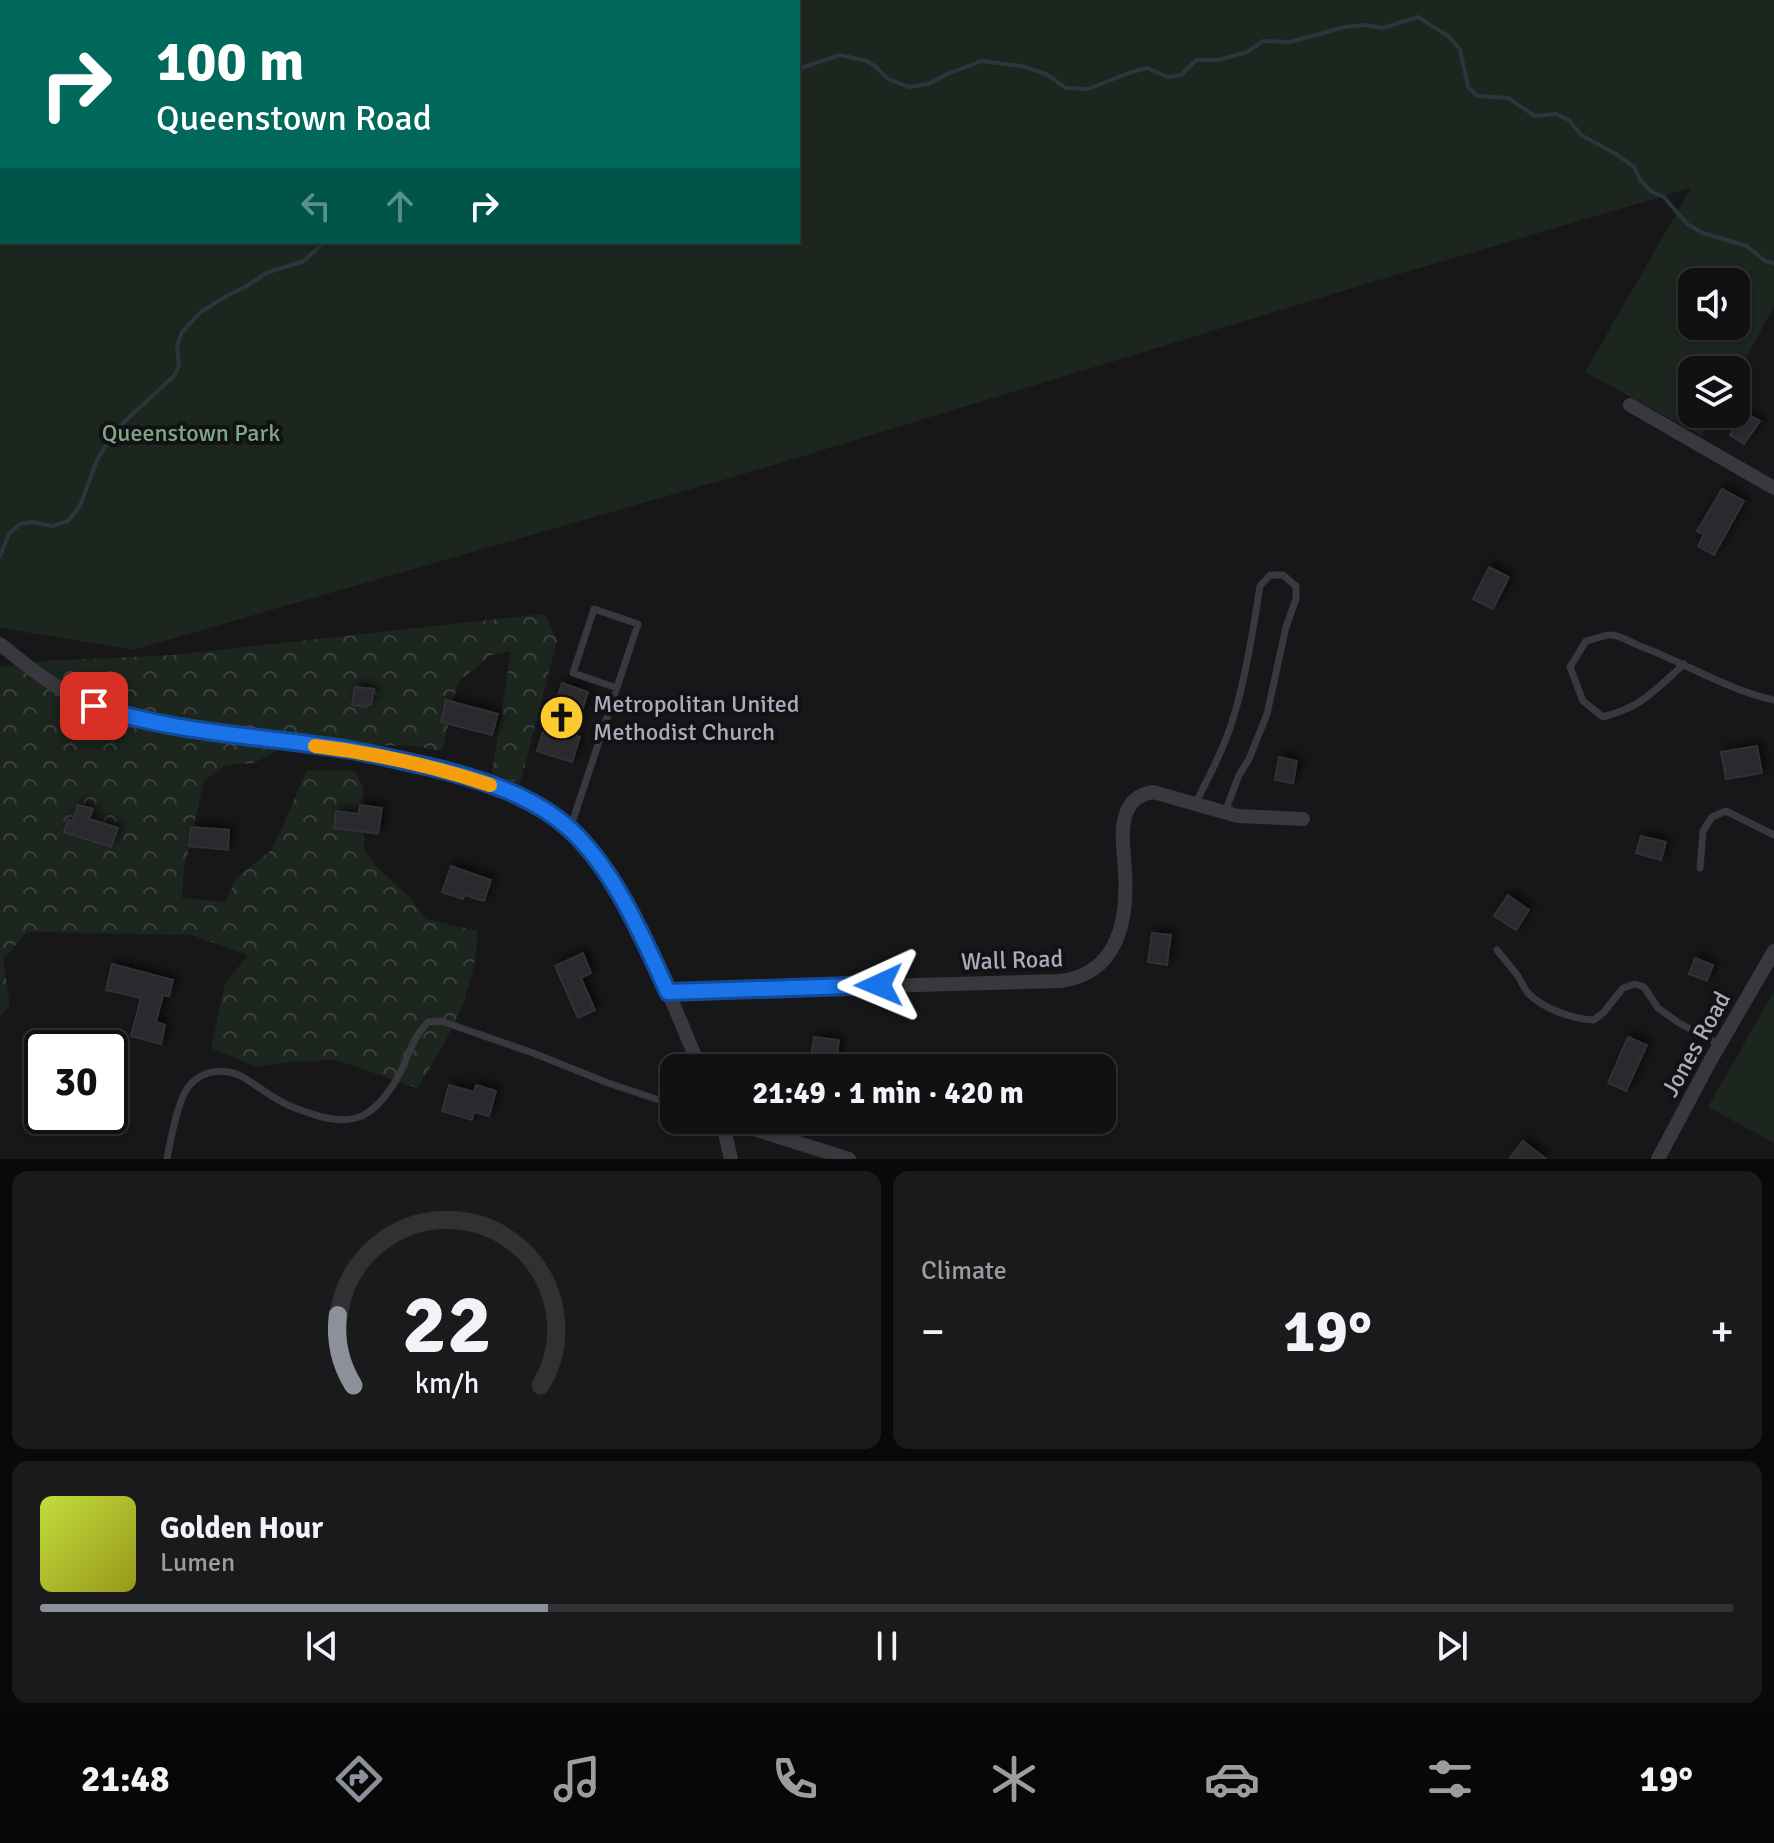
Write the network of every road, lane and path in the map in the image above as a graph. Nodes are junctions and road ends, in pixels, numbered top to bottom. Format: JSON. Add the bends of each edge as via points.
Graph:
{"nodes":[{"id":1,"x":1630,"y":405,"type":"dead end"},
{"id":2,"x":1774,"y":488,"type":"edge"},
{"id":3,"x":0,"y":644,"type":"edge"},
{"id":4,"x":1684,"y":664,"type":"junction"},
{"id":5,"x":617,"y":688,"type":"junction"},
{"id":6,"x":1774,"y":700,"type":"edge"},
{"id":7,"x":1195,"y":804,"type":"junction"},
{"id":8,"x":1225,"y":812,"type":"junction"},
{"id":9,"x":1303,"y":819,"type":"dead end"},
{"id":10,"x":570,"y":829,"type":"junction"},
{"id":11,"x":1774,"y":835,"type":"edge"},
{"id":12,"x":1700,"y":868,"type":"dead end"},
{"id":13,"x":1497,"y":950,"type":"dead end"},
{"id":14,"x":1774,"y":951,"type":"edge"},
{"id":15,"x":668,"y":992,"type":"junction"},
{"id":16,"x":1720,"y":1045,"type":"junction"},
{"id":17,"x":694,"y":1054,"type":"edge"},
{"id":18,"x":660,"y":1100,"type":"edge"},
{"id":19,"x":726,"y":1134,"type":"edge"},
{"id":20,"x":768,"y":1134,"type":"edge"},
{"id":21,"x":167,"y":1159,"type":"edge"},
{"id":22,"x":731,"y":1159,"type":"edge"},
{"id":23,"x":849,"y":1159,"type":"edge"},
{"id":24,"x":1658,"y":1159,"type":"edge"}],
"edges":[{"from":1,"to":2,"type":"street"},
{"from":3,"to":10,"type":"street","via":[[73,696],[120,715],[350,750],[452,773],[532,802]]},
{"from":4,"to":4,"type":"lane","via":[[1611,635],[1586,641],[1570,667],[1583,701],[1603,717],[1650,696]]},
{"from":4,"to":6,"type":"lane","via":[[1750,695]]},
{"from":5,"to":5,"type":"lane","via":[[638,624],[594,609],[573,673]]},
{"from":5,"to":10,"type":"lane"},
{"from":7,"to":8,"type":"street","name":"Wall Road"},
{"from":7,"to":8,"type":"lane","via":[[1233,721],[1260,586],[1270,575],[1283,575],[1296,586],[1296,599],[1267,714]]},
{"from":7,"to":15,"type":"street","name":"Wall Road","via":[[1153,792],[1134,800],[1124,822],[1126,880],[1120,929],[1109,956],[1076,979]]},
{"from":8,"to":9,"type":"street","name":"Wall Road"},
{"from":10,"to":15,"type":"street","via":[[616,890]]},
{"from":11,"to":12,"type":"lane","via":[[1726,811],[1712,817],[1703,831]]},
{"from":13,"to":16,"type":"lane","via":[[1528,993],[1565,1015],[1594,1020],[1623,988],[1635,984],[1644,987],[1658,1008]]},
{"from":14,"to":16,"type":"street","name":"Jones Road"},
{"from":15,"to":17,"type":"street"},
{"from":16,"to":24,"type":"street","name":"Jones Road"},
{"from":18,"to":21,"type":"lane","via":[[469,1030],[428,1022],[418,1031],[383,1098],[353,1119],[335,1120],[283,1103],[226,1071],[195,1079],[184,1094]]},
{"from":19,"to":22,"type":"street"},
{"from":20,"to":23,"type":"street"}]}
